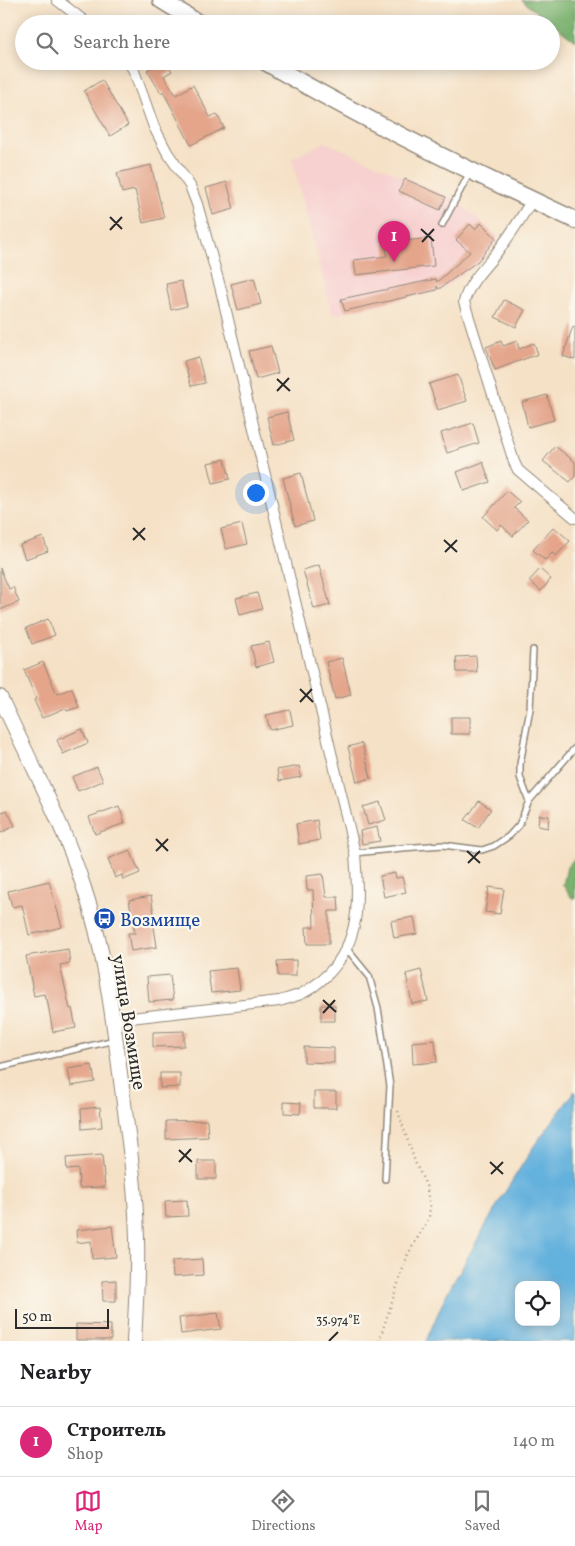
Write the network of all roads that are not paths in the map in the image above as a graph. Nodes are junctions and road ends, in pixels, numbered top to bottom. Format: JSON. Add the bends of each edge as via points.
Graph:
{"nodes":[{"id":1,"x":57,"y":0,"type":"edge"},
{"id":2,"x":161,"y":0,"type":"edge"},
{"id":3,"x":76,"y":15,"type":"edge"},
{"id":4,"x":185,"y":15,"type":"edge"},
{"id":5,"x":133,"y":70,"type":"edge"},
{"id":6,"x":279,"y":70,"type":"edge"},
{"id":7,"x":471,"y":171,"type":"junction"},
{"id":8,"x":532,"y":200,"type":"junction"},
{"id":9,"x":575,"y":220,"type":"edge"},
{"id":10,"x":442,"y":225,"type":"dead end"},
{"id":11,"x":575,"y":518,"type":"edge"},
{"id":12,"x":533,"y":650,"type":"dead end"},
{"id":13,"x":0,"y":697,"type":"edge"},
{"id":14,"x":575,"y":748,"type":"edge"},
{"id":15,"x":529,"y":801,"type":"junction"},
{"id":16,"x":355,"y":854,"type":"junction"},
{"id":17,"x":347,"y":949,"type":"junction"},
{"id":18,"x":113,"y":1020,"type":"junction"},
{"id":19,"x":116,"y":1040,"type":"junction"},
{"id":20,"x":0,"y":1067,"type":"edge"},
{"id":21,"x":385,"y":1179,"type":"dead end"},
{"id":22,"x":134,"y":1341,"type":"edge"}],
"edges":[{"from":1,"to":3,"type":"street"},
{"from":2,"to":4,"type":"main road"},
{"from":5,"to":16,"type":"street","via":[[154,127],[190,186],[197,204]]},
{"from":6,"to":7,"type":"main road"},
{"from":7,"to":8,"type":"main road"},
{"from":7,"to":10,"type":"lane"},
{"from":8,"to":9,"type":"main road"},
{"from":8,"to":11,"type":"street","via":[[499,250],[476,276],[464,302],[518,470]]},
{"from":12,"to":15,"type":"lane","via":[[530,710],[520,764],[520,777]]},
{"from":13,"to":18,"type":"main road","name":"улица Возмище","via":[[84,886],[94,920]]},
{"from":14,"to":15,"type":"lane"},
{"from":15,"to":16,"type":"lane","via":[[519,825],[509,836],[482,850],[435,846]]},
{"from":16,"to":17,"type":"street","via":[[356,916]]},
{"from":17,"to":18,"type":"street","via":[[321,981],[302,994],[279,1001]]},
{"from":17,"to":21,"type":"lane","via":[[369,976],[378,1008],[390,1086]]},
{"from":18,"to":19,"type":"main road","name":"улица Возмище"},
{"from":19,"to":20,"type":"lane"},
{"from":19,"to":22,"type":"main road","name":"улица Возмище","via":[[137,1238]]}]}
